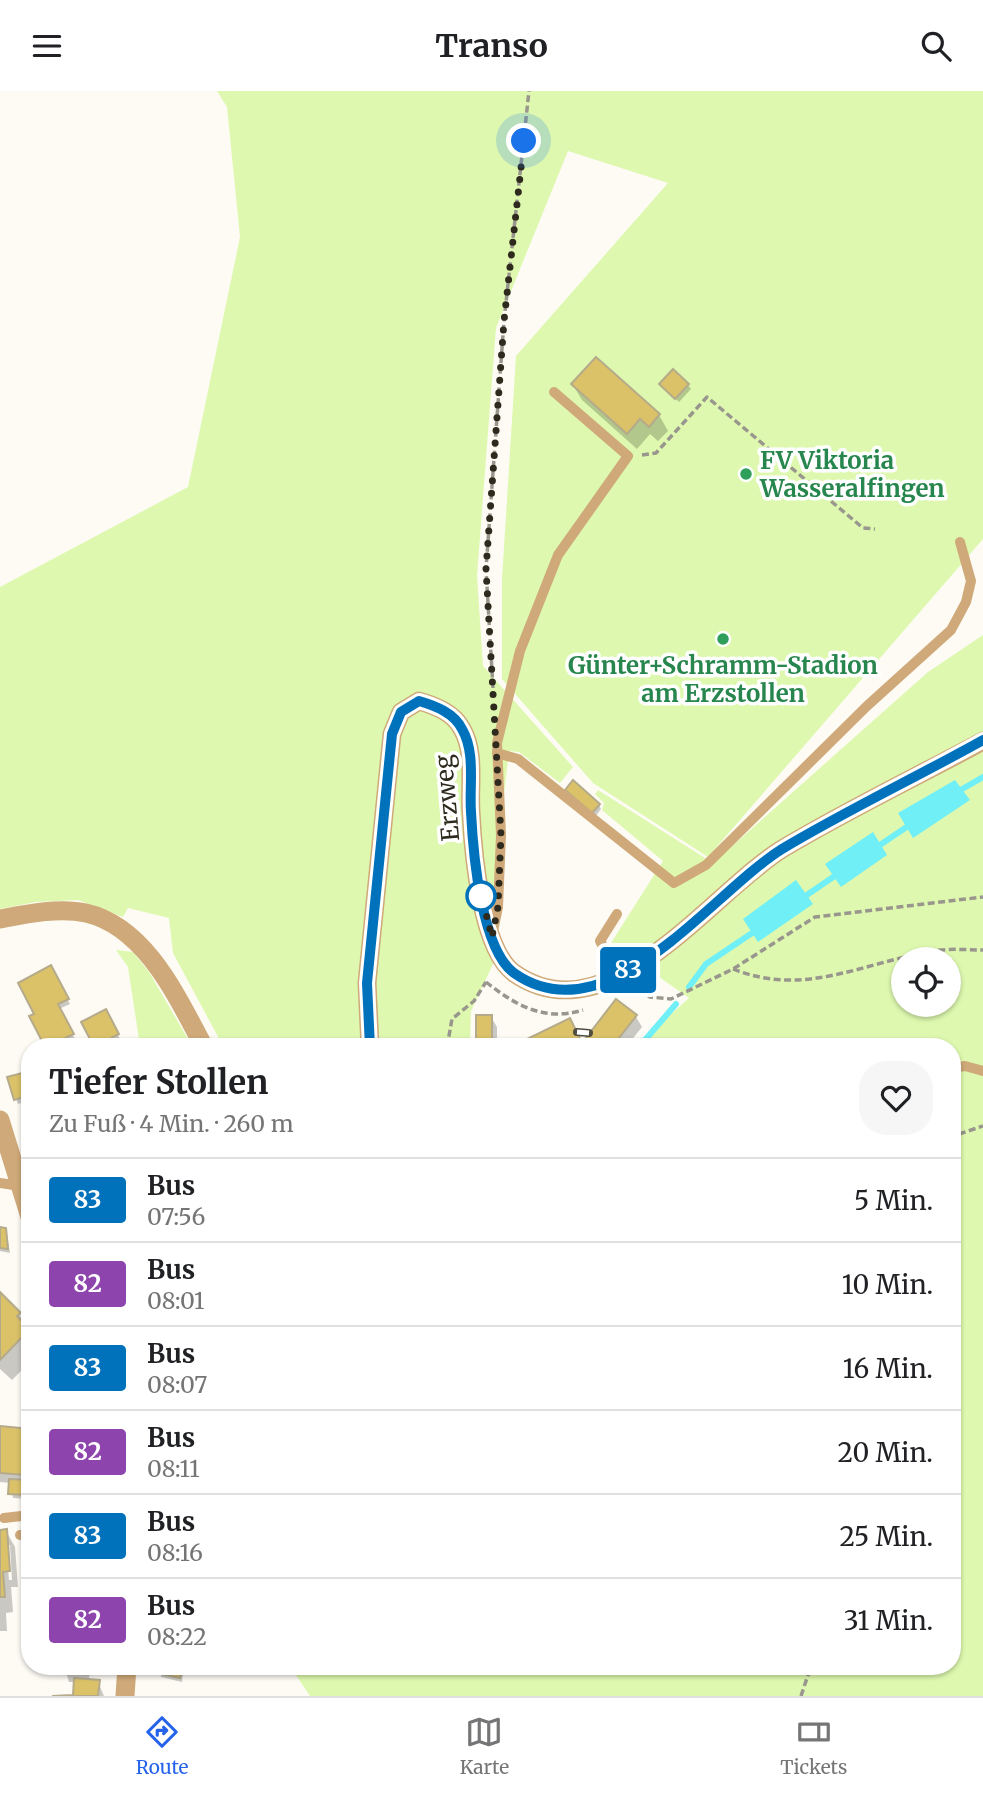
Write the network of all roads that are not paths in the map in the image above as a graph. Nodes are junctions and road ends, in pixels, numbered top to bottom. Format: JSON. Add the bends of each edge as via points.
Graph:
{"nodes":[{"id":1,"x":554,"y":392,"type":"dead end"},
{"id":2,"x":960,"y":542,"type":"dead end"},
{"id":3,"x":983,"y":741,"type":"edge"},
{"id":4,"x":497,"y":753,"type":"junction"},
{"id":5,"x":617,"y":914,"type":"dead end"},
{"id":6,"x":0,"y":919,"type":"edge"},
{"id":7,"x":492,"y":937,"type":"junction"},
{"id":8,"x":619,"y":976,"type":"junction"},
{"id":9,"x":199,"y":1038,"type":"edge"},
{"id":10,"x":370,"y":1038,"type":"edge"},
{"id":11,"x":961,"y":1067,"type":"edge"},
{"id":12,"x":983,"y":1071,"type":"edge"},
{"id":13,"x":0,"y":1120,"type":"edge"},
{"id":14,"x":0,"y":1183,"type":"edge"},
{"id":15,"x":20,"y":1186,"type":"junction"},
{"id":16,"x":21,"y":1189,"type":"edge"},
{"id":17,"x":21,"y":1516,"type":"edge"},
{"id":18,"x":4,"y":1518,"type":"dead end"},
{"id":19,"x":126,"y":1675,"type":"edge"},
{"id":20,"x":125,"y":1696,"type":"edge"}],
"edges":[{"from":1,"to":4,"type":"lane","via":[[628,456],[558,555],[520,651]]},
{"from":2,"to":4,"type":"lane","via":[[971,581],[951,630],[706,865],[674,883],[518,759]]},
{"from":3,"to":8,"type":"street","name":"Erzweg","via":[[780,851],[658,951]]},
{"from":4,"to":7,"type":"lane","via":[[501,835]]},
{"from":5,"to":8,"type":"lane","via":[[600,941]]},
{"from":6,"to":9,"type":"street","via":[[31,913],[86,913],[125,931],[153,960]]},
{"from":7,"to":8,"type":"street","name":"Erzweg","via":[[510,970],[535,986],[578,991]]},
{"from":7,"to":10,"type":"street","name":"Erzweg","via":[[481,894],[471,814],[470,750],[462,727],[440,707],[419,701],[401,712],[392,734],[367,983]]},
{"from":11,"to":12,"type":"lane"},
{"from":13,"to":15,"type":"street"},
{"from":14,"to":15,"type":"lane"},
{"from":15,"to":16,"type":"street"},
{"from":17,"to":18,"type":"lane"},
{"from":19,"to":20,"type":"street"}]}
